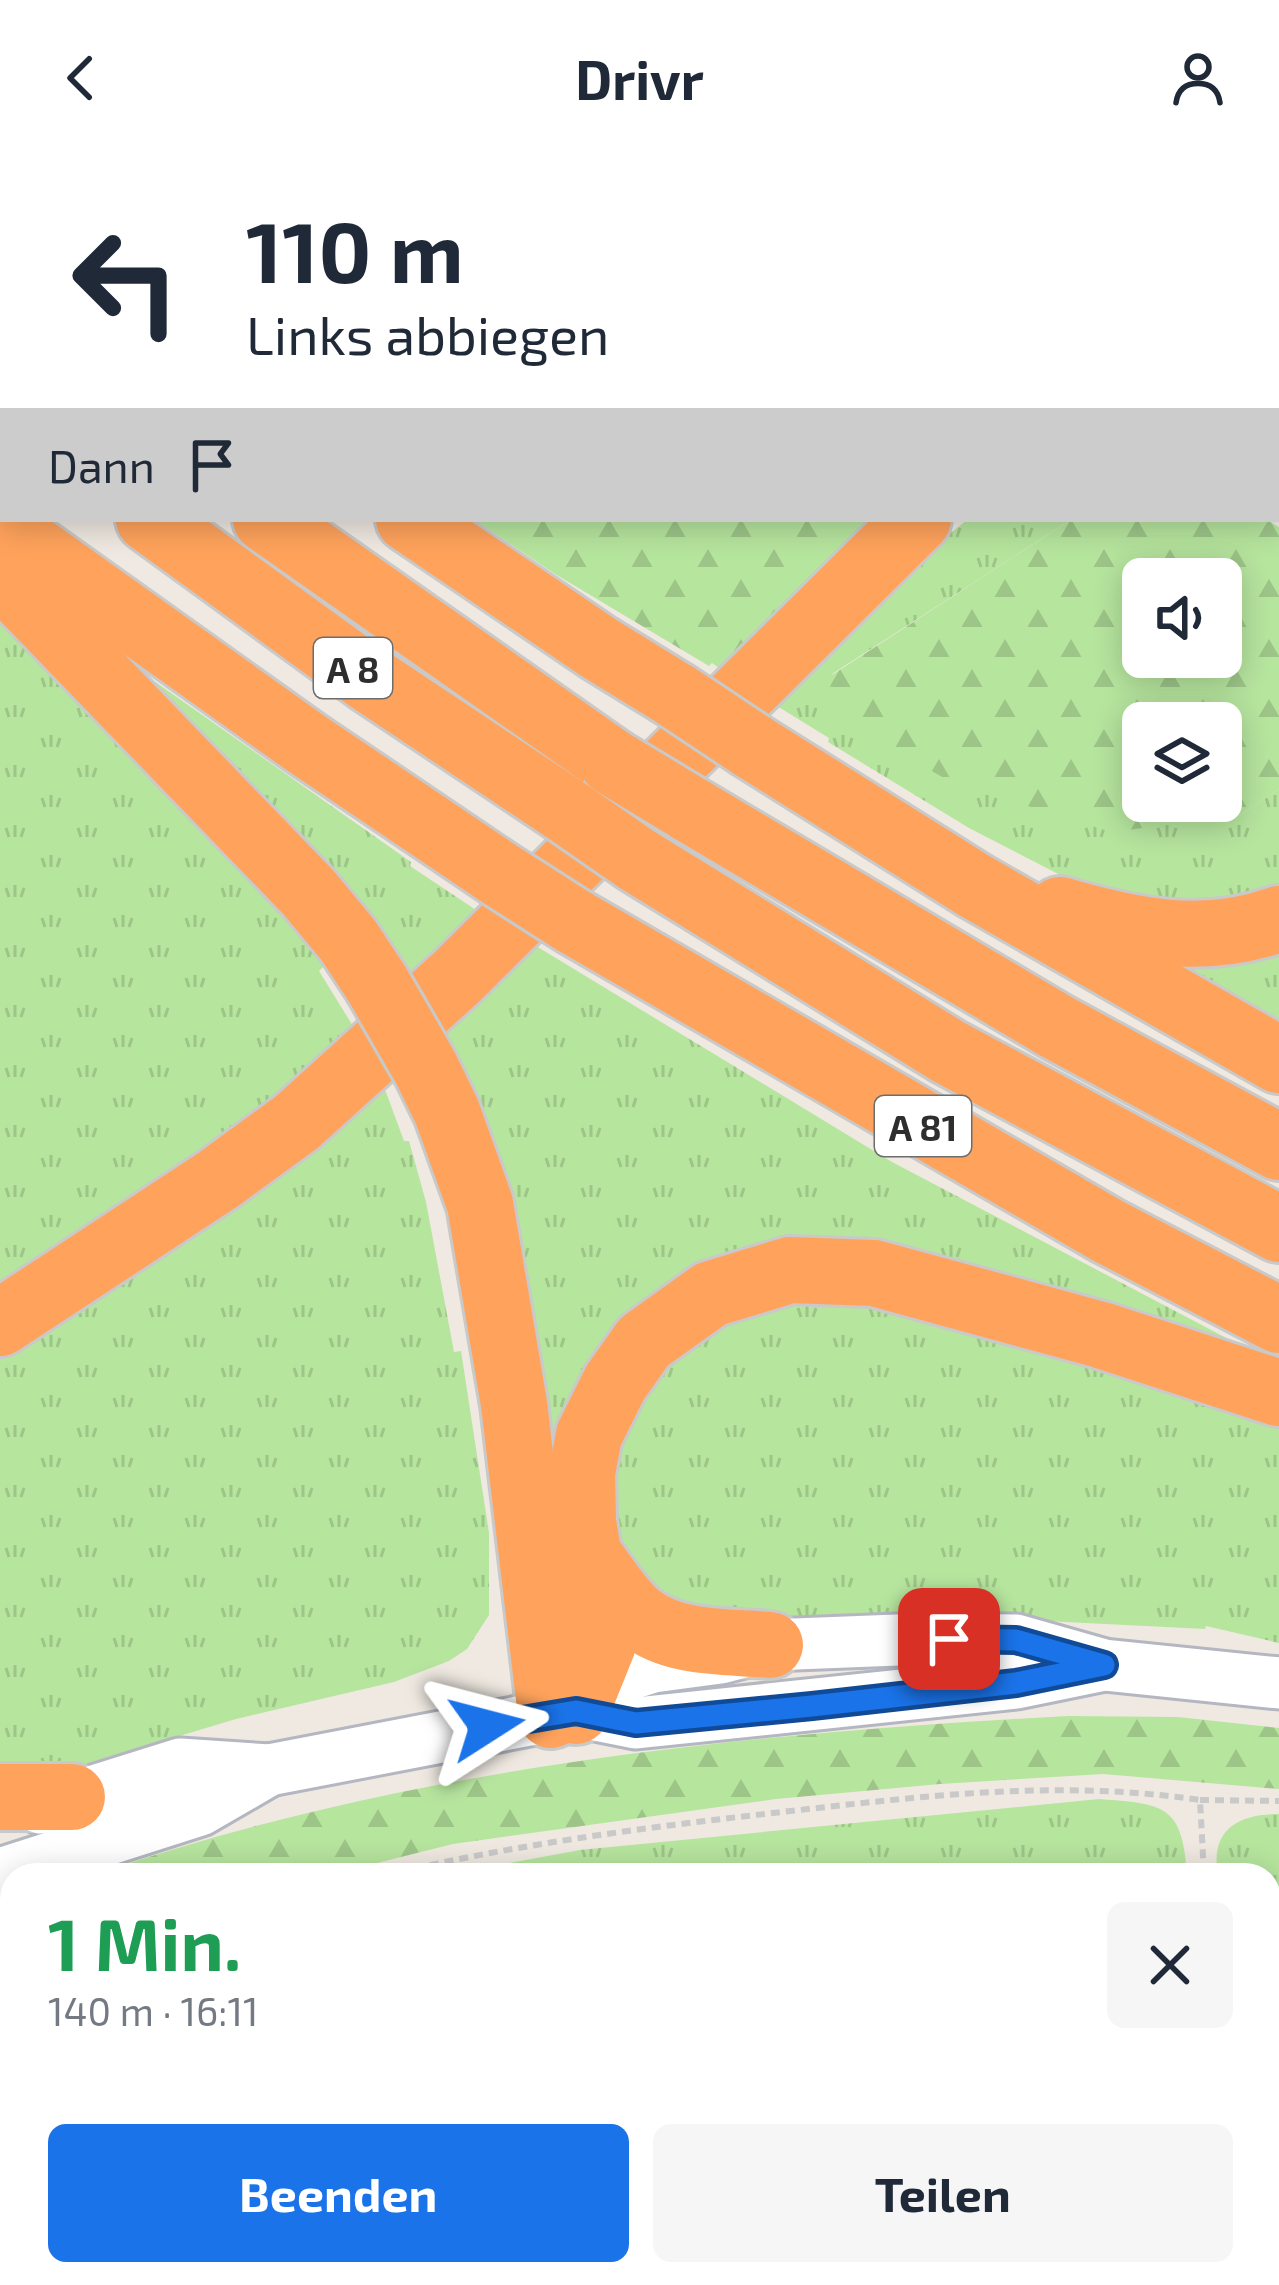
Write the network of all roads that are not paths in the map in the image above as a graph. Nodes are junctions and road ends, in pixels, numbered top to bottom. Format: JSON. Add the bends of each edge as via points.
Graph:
{"nodes":[{"id":1,"x":153,"y":522,"type":"edge"},
{"id":2,"x":270,"y":522,"type":"edge"},
{"id":3,"x":413,"y":522,"type":"edge"},
{"id":4,"x":0,"y":525,"type":"edge"},
{"id":5,"x":916,"y":528,"type":"edge"},
{"id":6,"x":0,"y":573,"type":"edge"},
{"id":7,"x":975,"y":886,"type":"junction"},
{"id":8,"x":1279,"y":919,"type":"edge"},
{"id":9,"x":1279,"y":1060,"type":"edge"},
{"id":10,"x":1279,"y":1147,"type":"edge"},
{"id":11,"x":1279,"y":1229,"type":"edge"},
{"id":12,"x":1279,"y":1320,"type":"edge"},
{"id":13,"x":0,"y":1323,"type":"edge"},
{"id":14,"x":1279,"y":1393,"type":"edge"},
{"id":15,"x":588,"y":1554,"type":"junction"},
{"id":16,"x":770,"y":1646,"type":"junction"},
{"id":17,"x":1104,"y":1665,"type":"junction"},
{"id":18,"x":1279,"y":1683,"type":"edge"},
{"id":19,"x":563,"y":1713,"type":"junction"},
{"id":20,"x":269,"y":1770,"type":"junction"},
{"id":21,"x":0,"y":1797,"type":"edge"},
{"id":22,"x":72,"y":1797,"type":"junction"},
{"id":23,"x":0,"y":1823,"type":"edge"},
{"id":24,"x":34,"y":1863,"type":"edge"}],
"edges":[{"from":1,"to":11,"type":"highway","number":"A 8","bridge":true,"via":[[369,680],[636,859],[949,1052]]},
{"from":2,"to":10,"type":"highway","number":"A 8","bridge":true,"via":[[612,762],[1057,1027]]},
{"from":3,"to":7,"type":"highway","bridge":true},
{"from":4,"to":12,"type":"highway","number":"A 81","bridge":true,"via":[[573,921],[1108,1231]]},
{"from":5,"to":13,"type":"highway","via":[[458,976],[297,1122]]},
{"from":6,"to":19,"type":"highway","bridge":true,"via":[[308,892],[348,940],[425,1067],[479,1204]]},
{"from":7,"to":8,"type":"highway","via":[[1164,935],[1230,932]]},
{"from":7,"to":9,"type":"highway"},
{"from":14,"to":15,"type":"highway","via":[[904,1279],[842,1270],[765,1275],[686,1309],[644,1342],[614,1383],[589,1435],[582,1473]]},
{"from":15,"to":16,"type":"highway","via":[[619,1597],[664,1632]]},
{"from":15,"to":19,"type":"highway","via":[[603,1644]]},
{"from":16,"to":17,"type":"main road","via":[[1016,1640]]},
{"from":16,"to":19,"type":"main road","via":[[609,1681]]},
{"from":17,"to":18,"type":"main road"},
{"from":17,"to":19,"type":"main road","via":[[1016,1683],[636,1723]]},
{"from":19,"to":20,"type":"main road"},
{"from":20,"to":22,"type":"main road","via":[[180,1765]]},
{"from":20,"to":24,"type":"main road","via":[[200,1810]]},
{"from":21,"to":22,"type":"highway"},
{"from":22,"to":23,"type":"main road"}]}
